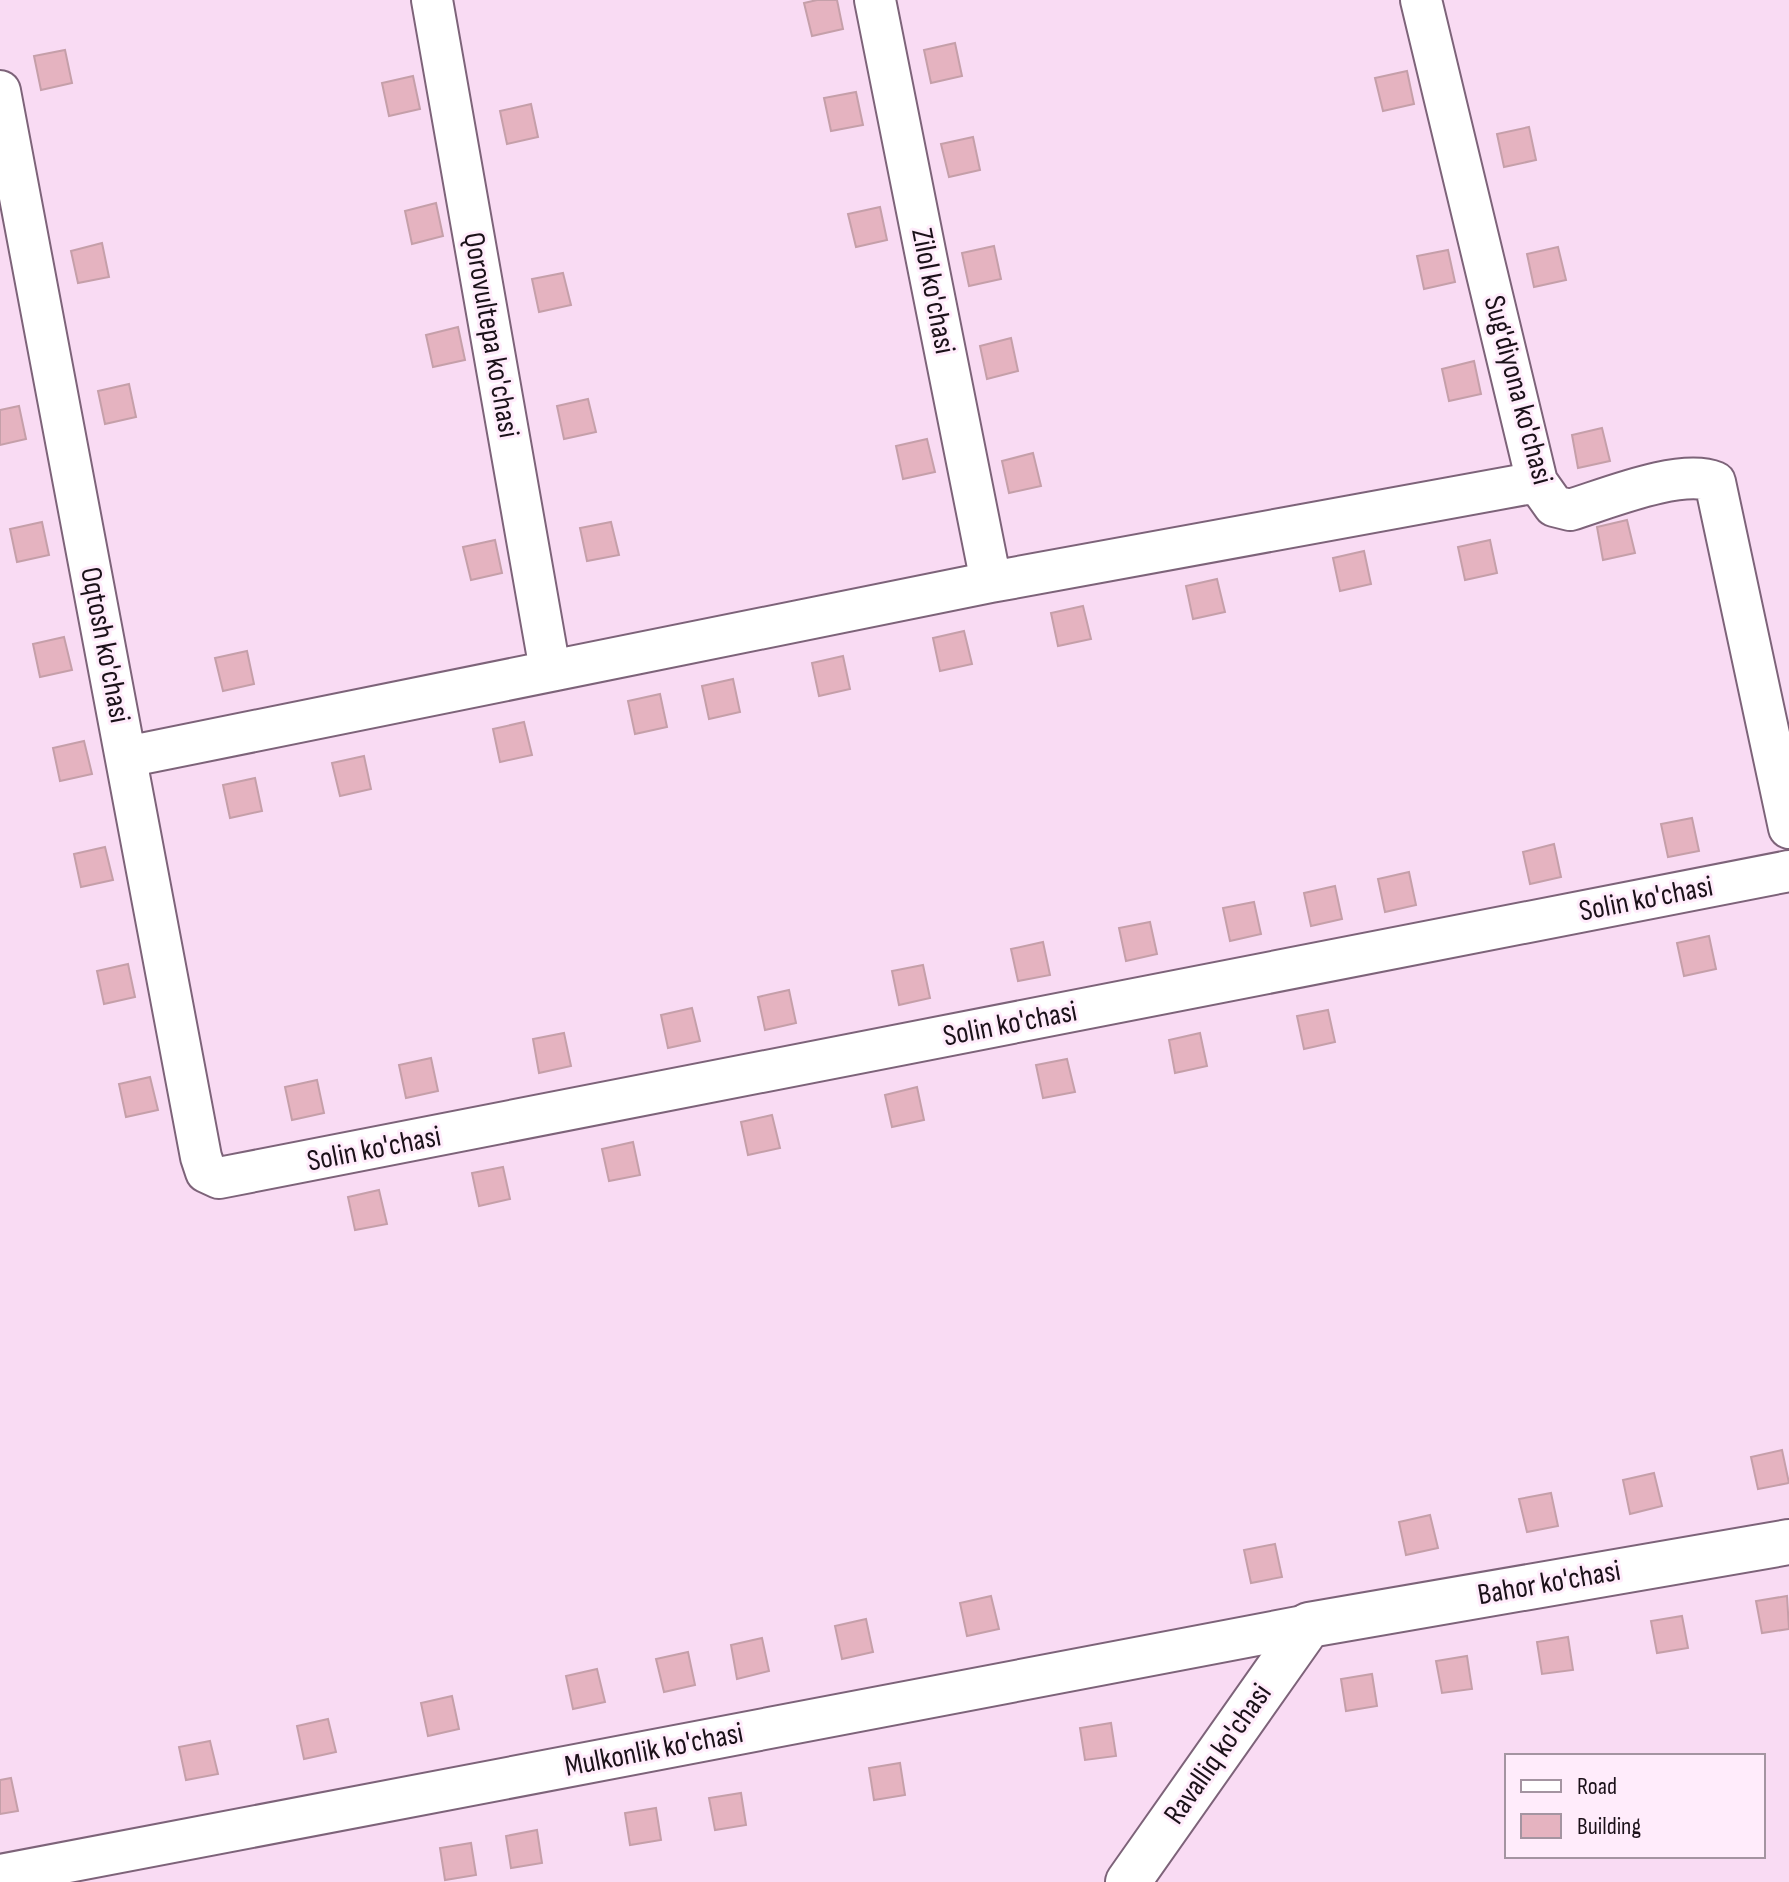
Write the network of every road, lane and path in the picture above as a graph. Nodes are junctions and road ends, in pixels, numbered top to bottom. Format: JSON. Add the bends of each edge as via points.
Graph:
{"nodes":[{"id":1,"x":432,"y":0,"type":"edge"},
{"id":2,"x":875,"y":0,"type":"edge"},
{"id":3,"x":1421,"y":0,"type":"edge"},
{"id":4,"x":0,"y":91,"type":"edge"},
{"id":5,"x":1537,"y":482,"type":"junction"},
{"id":6,"x":991,"y":582,"type":"junction"},
{"id":7,"x":550,"y":670,"type":"junction"},
{"id":8,"x":126,"y":757,"type":"junction"},
{"id":9,"x":1789,"y":828,"type":"edge"},
{"id":10,"x":1789,"y":871,"type":"edge"},
{"id":11,"x":231,"y":1177,"type":"joint"},
{"id":12,"x":1789,"y":1542,"type":"edge"},
{"id":13,"x":1309,"y":1625,"type":"junction"},
{"id":14,"x":0,"y":1875,"type":"edge"},
{"id":15,"x":1128,"y":1882,"type":"edge"}],
"edges":[{"from":1,"to":7,"type":"street","name":"Qorovultepa ko'chasi"},
{"from":2,"to":6,"type":"street","name":"Zilol ko'chasi"},
{"from":3,"to":5,"type":"street","name":"Sug'diyona ko'chasi"},
{"from":4,"to":8,"type":"street","name":"Oqtosh ko'chasi"},
{"from":5,"to":6,"type":"street"},
{"from":5,"to":9,"type":"street","name":"Sug'diyona ko'chasi","via":[[1554,506],[1570,510],[1680,478],[1715,482]]},
{"from":6,"to":7,"type":"street"},
{"from":7,"to":8,"type":"street"},
{"from":8,"to":11,"type":"street","name":"Oqtosh ko'chasi","via":[[201,1157],[206,1172]]},
{"from":10,"to":11,"type":"street","name":"Solin ko'chasi"},
{"from":12,"to":13,"type":"street","name":"Bahor ko'chasi"},
{"from":13,"to":14,"type":"street","name":"Mulkonlik ko'chasi"},
{"from":13,"to":15,"type":"street","name":"Ravalliq ko'chasi"}]}
